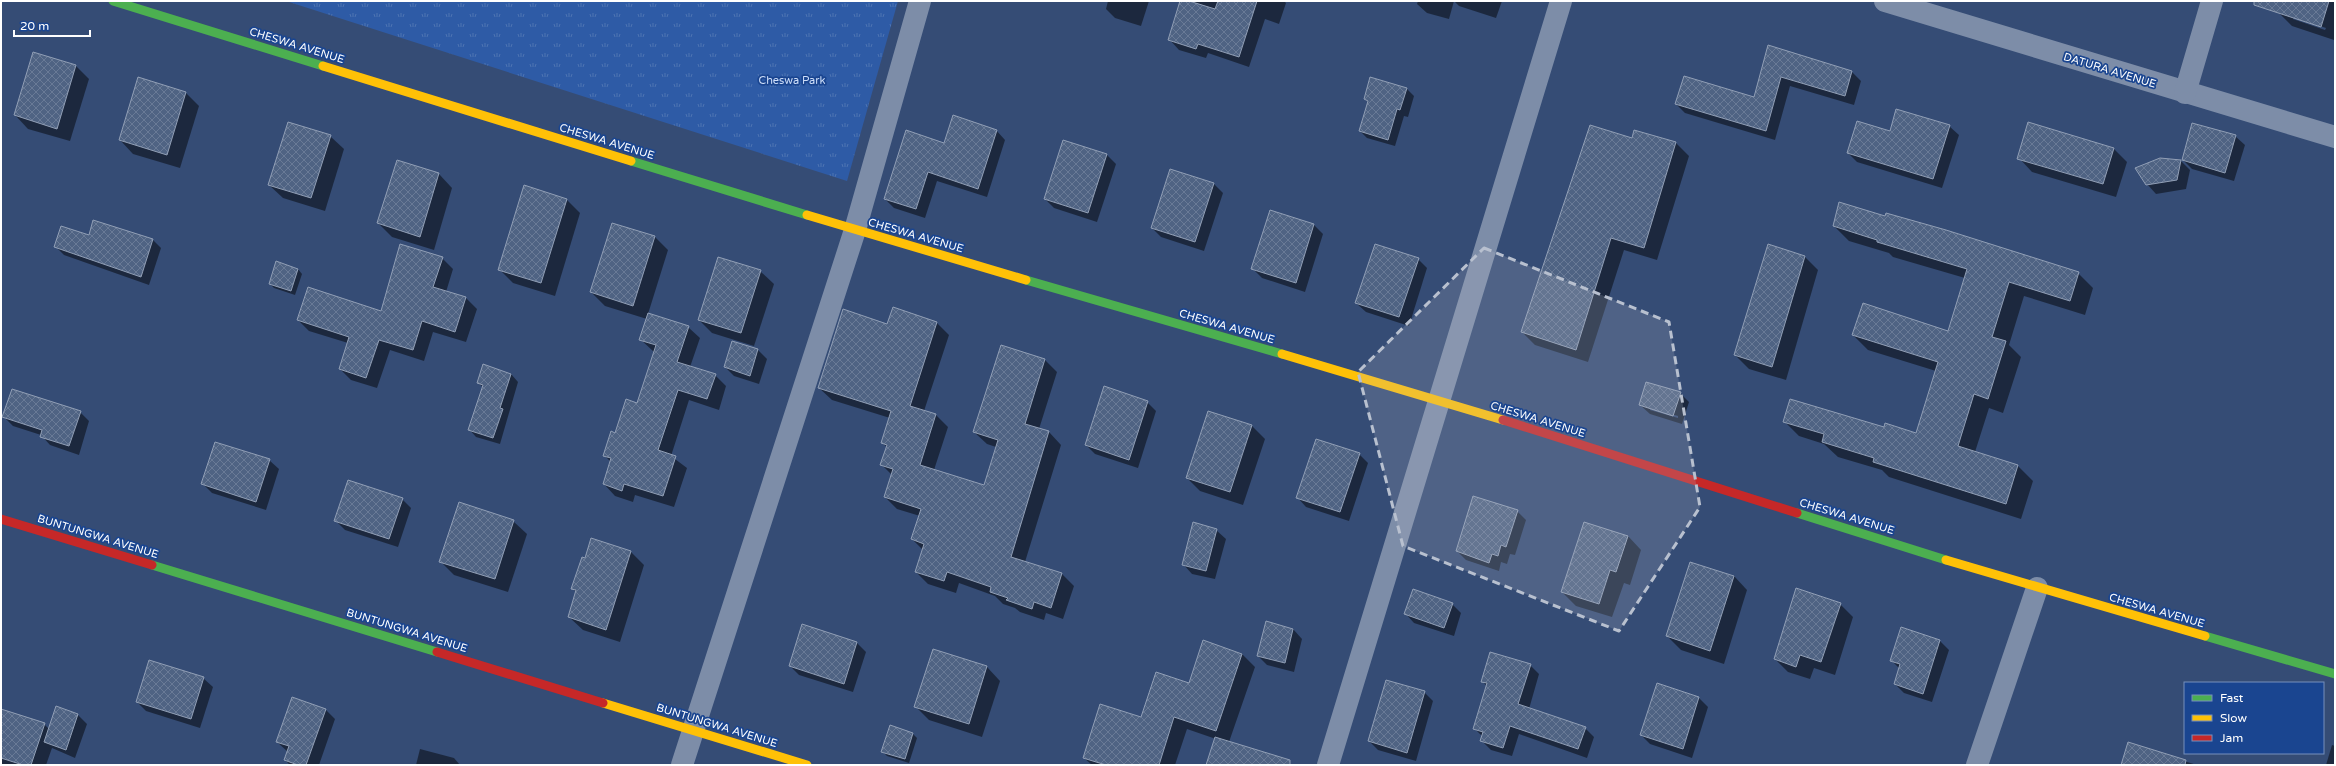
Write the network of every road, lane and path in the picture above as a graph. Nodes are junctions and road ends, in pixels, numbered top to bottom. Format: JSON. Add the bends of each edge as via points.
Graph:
{"nodes":[{"id":1,"x":113,"y":1,"type":"edge"},
{"id":2,"x":920,"y":1,"type":"edge"},
{"id":3,"x":1561,"y":1,"type":"edge"},
{"id":4,"x":1885,"y":1,"type":"edge"},
{"id":5,"x":2212,"y":1,"type":"edge"},
{"id":6,"x":2185,"y":93,"type":"junction"},
{"id":7,"x":2335,"y":137,"type":"edge"},
{"id":8,"x":854,"y":230,"type":"junction"},
{"id":9,"x":1441,"y":401,"type":"junction"},
{"id":10,"x":1,"y":519,"type":"edge"},
{"id":11,"x":2037,"y":588,"type":"junction"},
{"id":12,"x":2335,"y":674,"type":"edge"},
{"id":13,"x":694,"y":730,"type":"junction"},
{"id":14,"x":682,"y":765,"type":"edge"},
{"id":15,"x":807,"y":765,"type":"edge"},
{"id":16,"x":1328,"y":765,"type":"edge"},
{"id":17,"x":1977,"y":765,"type":"edge"}],
"edges":[{"from":1,"to":8,"type":"street","name":"CHESWA AVENUE"},
{"from":2,"to":8,"type":"street"},
{"from":3,"to":9,"type":"street"},
{"from":4,"to":6,"type":"street","name":"DATURA AVENUE"},
{"from":5,"to":6,"type":"street"},
{"from":6,"to":7,"type":"street","name":"DATURA AVENUE"},
{"from":8,"to":9,"type":"street","name":"CHESWA AVENUE"},
{"from":8,"to":13,"type":"street"},
{"from":9,"to":11,"type":"street","name":"CHESWA AVENUE"},
{"from":9,"to":16,"type":"street"},
{"from":10,"to":13,"type":"street","name":"BUNTUNGWA AVENUE"},
{"from":11,"to":12,"type":"street","name":"CHESWA AVENUE"},
{"from":11,"to":17,"type":"street"},
{"from":13,"to":14,"type":"street"},
{"from":13,"to":15,"type":"street","name":"BUNTUNGWA AVENUE"}]}
